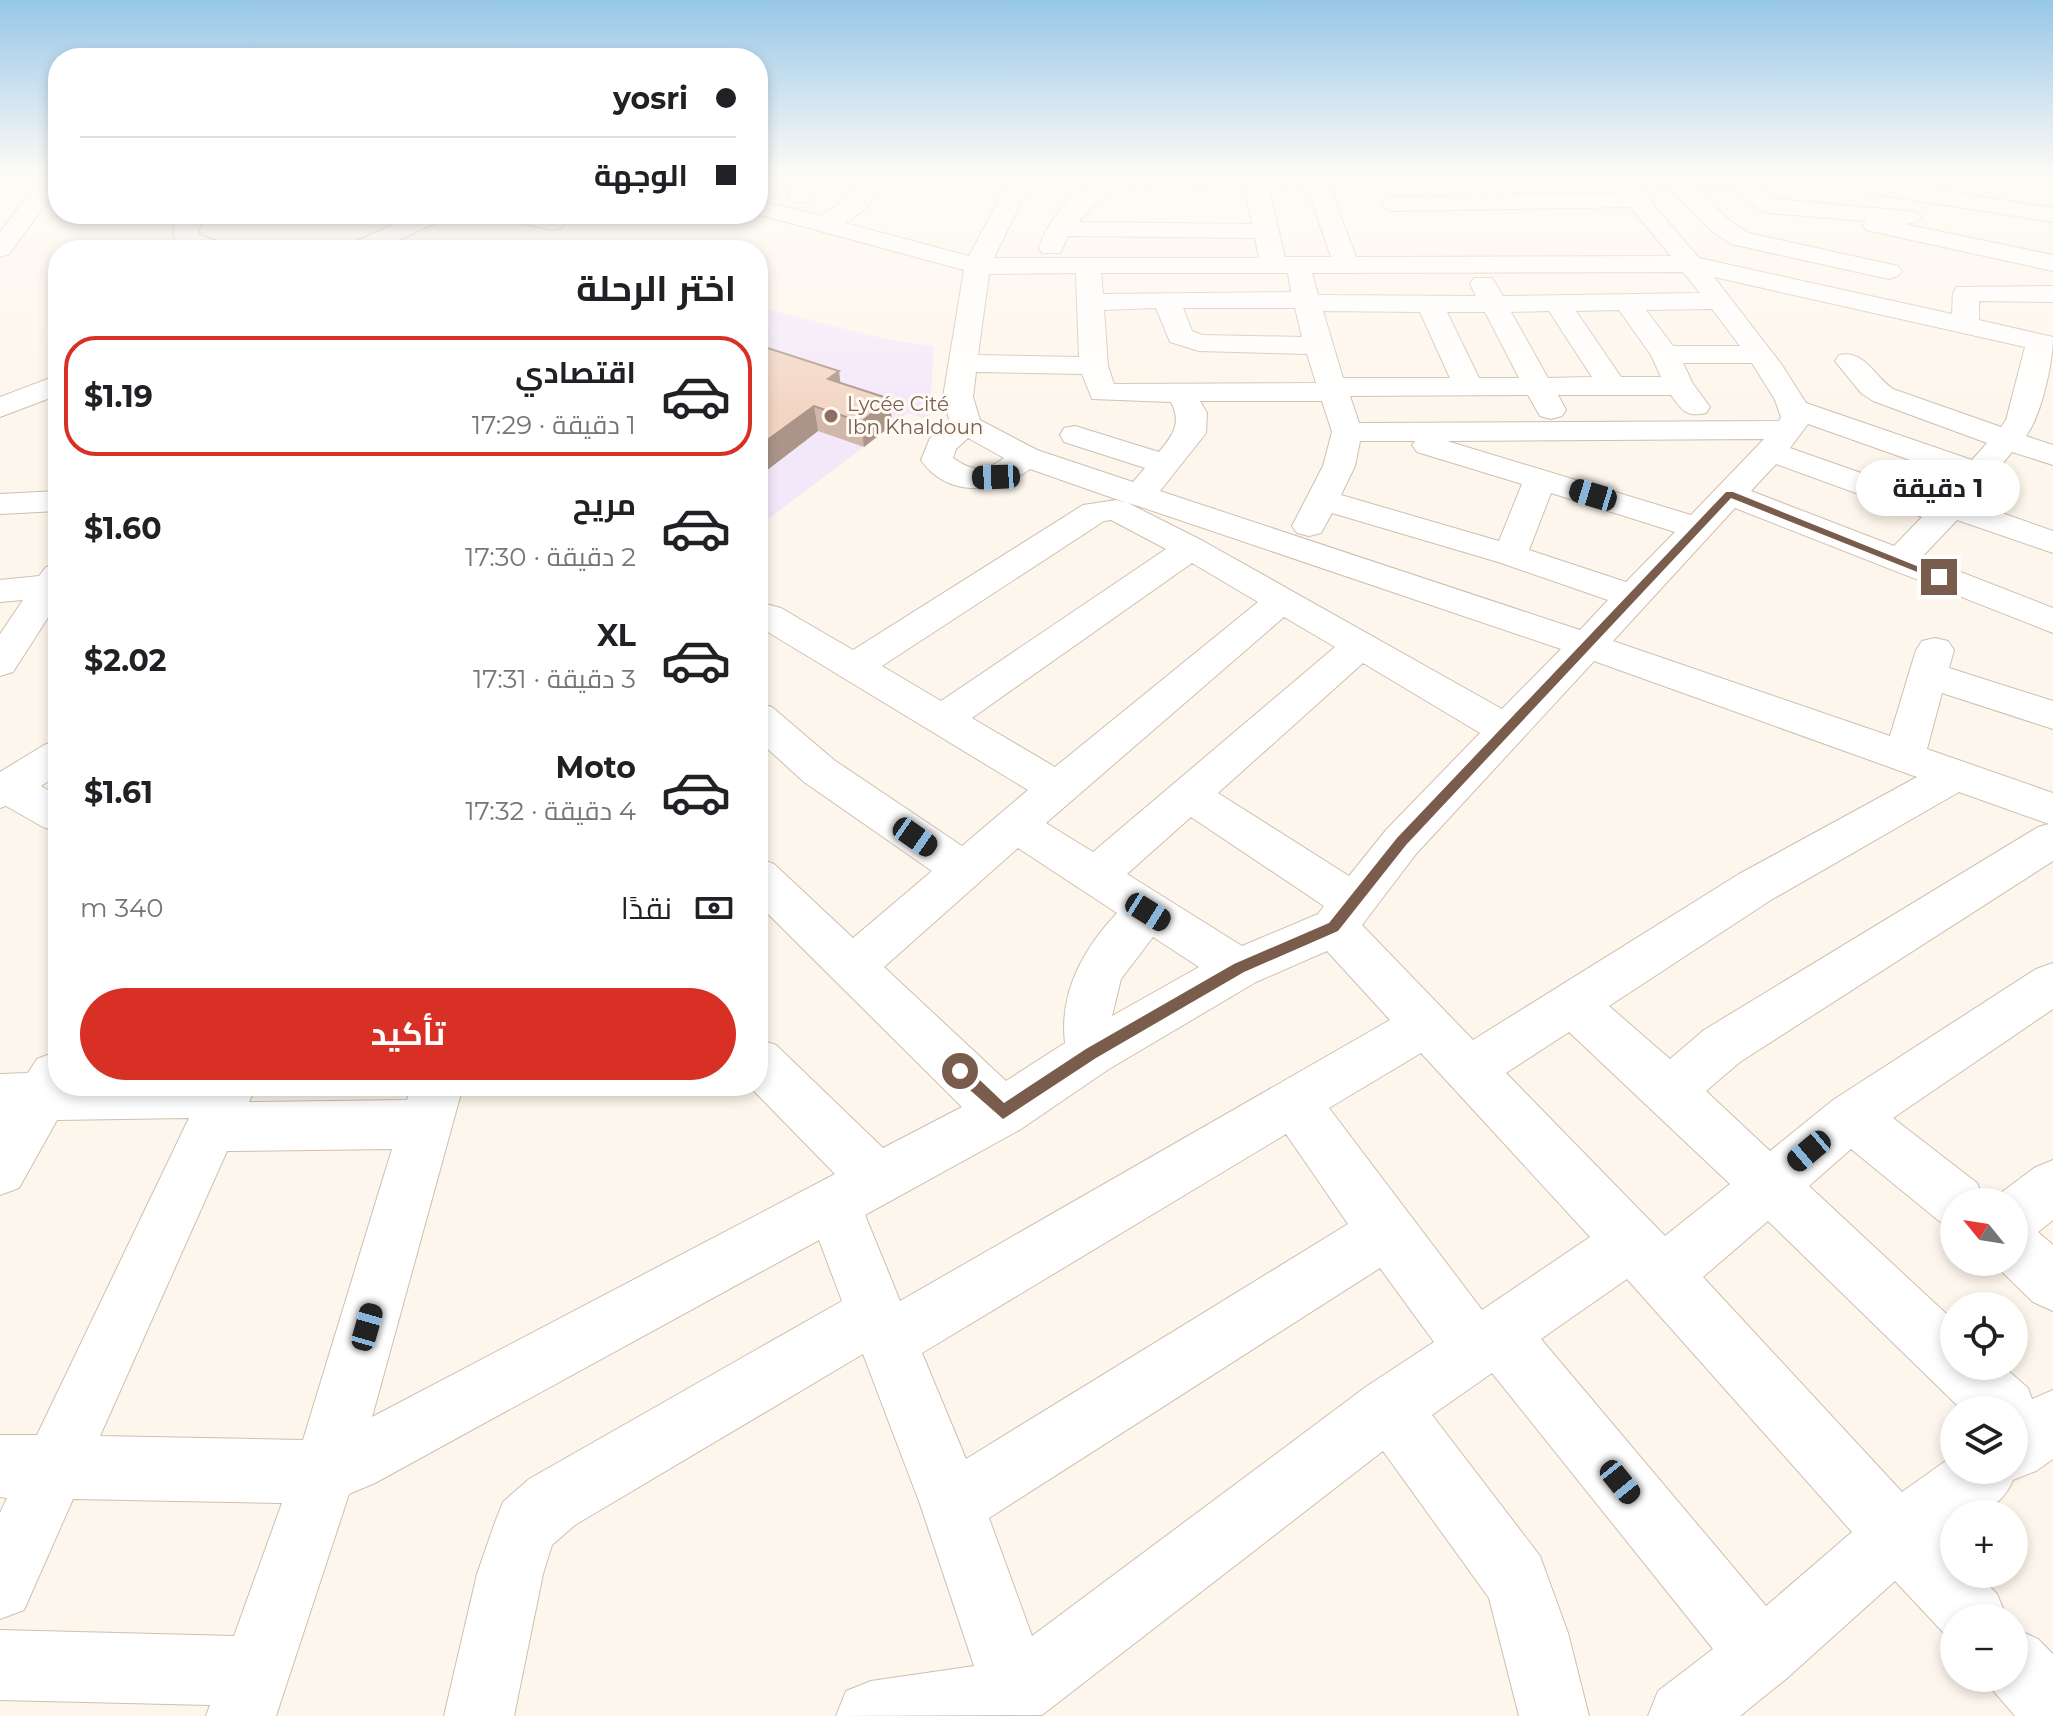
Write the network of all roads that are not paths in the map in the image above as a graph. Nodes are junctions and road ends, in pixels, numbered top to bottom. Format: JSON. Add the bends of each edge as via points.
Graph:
{"nodes":[{"id":1,"x":935,"y":255,"type":"edge"},
{"id":2,"x":983,"y":255,"type":"edge"},
{"id":3,"x":1049,"y":255,"type":"edge"},
{"id":4,"x":1280,"y":255,"type":"edge"},
{"id":5,"x":1343,"y":255,"type":"edge"},
{"id":6,"x":1418,"y":255,"type":"edge"},
{"id":7,"x":1563,"y":255,"type":"edge"},
{"id":8,"x":1686,"y":255,"type":"edge"},
{"id":9,"x":1803,"y":255,"type":"edge"},
{"id":10,"x":1897,"y":255,"type":"edge"},
{"id":11,"x":2022,"y":255,"type":"edge"},
{"id":12,"x":2053,"y":263,"type":"edge"},
{"id":13,"x":1473,"y":264,"type":"junction"},
{"id":14,"x":1569,"y":264,"type":"junction"},
{"id":15,"x":1088,"y":265,"type":"junction"},
{"id":16,"x":1133,"y":265,"type":"junction"},
{"id":17,"x":1286,"y":265,"type":"junction"},
{"id":18,"x":1346,"y":265,"type":"junction"},
{"id":19,"x":1422,"y":265,"type":"junction"},
{"id":20,"x":977,"y":266,"type":"junction"},
{"id":21,"x":1045,"y":266,"type":"junction"},
{"id":22,"x":1897,"y":279,"type":"junction"},
{"id":23,"x":1704,"y":282,"type":"junction"},
{"id":24,"x":1940,"y":289,"type":"dead end"},
{"id":25,"x":1966,"y":293,"type":"junction"},
{"id":26,"x":2053,"y":294,"type":"edge"},
{"id":27,"x":1154,"y":300,"type":"junction"},
{"id":28,"x":1306,"y":301,"type":"junction"},
{"id":29,"x":1092,"y":302,"type":"junction"},
{"id":30,"x":1626,"y":302,"type":"junction"},
{"id":31,"x":1557,"y":303,"type":"junction"},
{"id":32,"x":1430,"y":304,"type":"junction"},
{"id":33,"x":1494,"y":304,"type":"junction"},
{"id":34,"x":1886,"y":307,"type":"junction"},
{"id":35,"x":1965,"y":325,"type":"junction"},
{"id":36,"x":2046,"y":343,"type":"edge"},
{"id":37,"x":1318,"y":346,"type":"junction"},
{"id":38,"x":1665,"y":354,"type":"junction"},
{"id":39,"x":1760,"y":355,"type":"junction"},
{"id":40,"x":1849,"y":361,"type":"dead end"},
{"id":41,"x":963,"y":363,"type":"junction"},
{"id":42,"x":1098,"y":380,"type":"junction"},
{"id":43,"x":2042,"y":380,"type":"edge"},
{"id":44,"x":1679,"y":386,"type":"junction"},
{"id":45,"x":1469,"y":387,"type":"junction"},
{"id":46,"x":1538,"y":387,"type":"junction"},
{"id":47,"x":1613,"y":387,"type":"junction"},
{"id":48,"x":48,"y":388,"type":"edge"},
{"id":49,"x":1332,"y":389,"type":"junction"},
{"id":50,"x":1180,"y":392,"type":"junction"},
{"id":51,"x":0,"y":408,"type":"edge"},
{"id":52,"x":2038,"y":414,"type":"edge"},
{"id":53,"x":966,"y":425,"type":"junction"},
{"id":54,"x":1714,"y":430,"type":"junction"},
{"id":55,"x":1562,"y":431,"type":"junction"},
{"id":56,"x":1785,"y":431,"type":"junction"},
{"id":57,"x":1347,"y":432,"type":"junction"},
{"id":58,"x":1383,"y":432,"type":"junction"},
{"id":59,"x":1075,"y":435,"type":"junction"},
{"id":60,"x":2006,"y":440,"type":"junction"},
{"id":61,"x":2053,"y":456,"type":"edge"},
{"id":62,"x":1036,"y":461,"type":"junction"},
{"id":63,"x":1166,"y":464,"type":"junction"},
{"id":64,"x":1978,"y":473,"type":"junction"},
{"id":65,"x":1540,"y":479,"type":"junction"},
{"id":66,"x":1730,"y":494,"type":"junction"},
{"id":67,"x":1139,"y":496,"type":"junction"},
{"id":68,"x":1323,"y":500,"type":"junction"},
{"id":69,"x":48,"y":502,"type":"edge"},
{"id":70,"x":0,"y":504,"type":"edge"},
{"id":71,"x":1947,"y":510,"type":"junction"},
{"id":72,"x":1698,"y":528,"type":"junction"},
{"id":73,"x":2053,"y":543,"type":"edge"},
{"id":74,"x":1191,"y":548,"type":"junction"},
{"id":75,"x":1296,"y":549,"type":"junction"},
{"id":76,"x":1909,"y":551,"type":"junction"},
{"id":77,"x":1510,"y":555,"type":"junction"},
{"id":78,"x":48,"y":583,"type":"edge"},
{"id":79,"x":0,"y":591,"type":"edge"},
{"id":80,"x":2053,"y":591,"type":"edge"},
{"id":81,"x":48,"y":592,"type":"edge"},
{"id":82,"x":1633,"y":596,"type":"junction"},
{"id":83,"x":1281,"y":601,"type":"junction"},
{"id":84,"x":768,"y":616,"type":"edge"},
{"id":85,"x":2053,"y":621,"type":"edge"},
{"id":86,"x":1587,"y":645,"type":"junction"},
{"id":87,"x":1358,"y":647,"type":"junction"},
{"id":88,"x":0,"y":663,"type":"edge"},
{"id":89,"x":852,"y":668,"type":"junction"},
{"id":90,"x":2053,"y":715,"type":"edge"},
{"id":91,"x":943,"y":719,"type":"junction"},
{"id":92,"x":768,"y":726,"type":"edge"},
{"id":93,"x":1507,"y":730,"type":"junction"},
{"id":94,"x":1904,"y":757,"type":"junction"},
{"id":95,"x":48,"y":761,"type":"edge"},
{"id":96,"x":1955,"y":775,"type":"junction"},
{"id":97,"x":1058,"y":788,"type":"junction"},
{"id":98,"x":4,"y":790,"type":"edge"},
{"id":99,"x":1189,"y":795,"type":"junction"},
{"id":100,"x":2053,"y":809,"type":"edge"},
{"id":101,"x":48,"y":811,"type":"edge"},
{"id":102,"x":1015,"y":825,"type":"junction"},
{"id":103,"x":2053,"y":839,"type":"edge"},
{"id":104,"x":963,"y":870,"type":"junction"},
{"id":105,"x":1094,"y":877,"type":"junction"},
{"id":106,"x":768,"y":888,"type":"edge"},
{"id":107,"x":1148,"y":912,"type":"junction"},
{"id":108,"x":1344,"y":914,"type":"junction"},
{"id":109,"x":851,"y":968,"type":"junction"},
{"id":110,"x":1239,"y":968,"type":"junction"},
{"id":111,"x":2053,"y":983,"type":"edge"},
{"id":112,"x":1572,"y":1004,"type":"junction"},
{"id":113,"x":1428,"y":1023,"type":"junction"},
{"id":114,"x":1091,"y":1053,"type":"junction"},
{"id":115,"x":1470,"y":1069,"type":"junction"},
{"id":116,"x":768,"y":1075,"type":"edge"},
{"id":117,"x":34,"y":1088,"type":"edge"},
{"id":118,"x":1670,"y":1091,"type":"junction"},
{"id":119,"x":143,"y":1096,"type":"edge"},
{"id":120,"x":224,"y":1102,"type":"edge"},
{"id":121,"x":1293,"y":1102,"type":"junction"},
{"id":122,"x":432,"y":1105,"type":"edge"},
{"id":123,"x":1003,"y":1112,"type":"junction"},
{"id":124,"x":1851,"y":1117,"type":"junction"},
{"id":125,"x":0,"y":1170,"type":"edge"},
{"id":126,"x":1768,"y":1186,"type":"junction"},
{"id":127,"x":2053,"y":1186,"type":"edge"},
{"id":128,"x":1940,"y":1188,"type":"edge"},
{"id":129,"x":855,"y":1192,"type":"junction"},
{"id":130,"x":2028,"y":1206,"type":"edge"},
{"id":131,"x":1387,"y":1232,"type":"junction"},
{"id":132,"x":1647,"y":1258,"type":"junction"},
{"id":133,"x":2028,"y":1260,"type":"edge"},
{"id":134,"x":2053,"y":1282,"type":"edge"},
{"id":135,"x":882,"y":1327,"type":"junction"},
{"id":136,"x":1486,"y":1342,"type":"junction"},
{"id":137,"x":1940,"y":1349,"type":"edge"},
{"id":138,"x":1971,"y":1380,"type":"edge"},
{"id":139,"x":1985,"y":1396,"type":"edge"},
{"id":140,"x":1389,"y":1408,"type":"junction"},
{"id":141,"x":26,"y":1467,"type":"edge"},
{"id":142,"x":325,"y":1472,"type":"junction"},
{"id":143,"x":1959,"y":1484,"type":"edge"},
{"id":144,"x":952,"y":1504,"type":"junction"},
{"id":145,"x":1898,"y":1535,"type":"junction"},
{"id":146,"x":0,"y":1586,"type":"edge"},
{"id":147,"x":1960,"y":1604,"type":"edge"},
{"id":148,"x":1762,"y":1655,"type":"junction"},
{"id":149,"x":0,"y":1665,"type":"edge"},
{"id":150,"x":2028,"y":1678,"type":"edge"},
{"id":151,"x":1017,"y":1690,"type":"junction"},
{"id":152,"x":249,"y":1693,"type":"edge"},
{"id":153,"x":2053,"y":1706,"type":"edge"},
{"id":154,"x":479,"y":1714,"type":"dead end"},
{"id":155,"x":871,"y":1716,"type":"edge"},
{"id":156,"x":1554,"y":1716,"type":"edge"},
{"id":157,"x":1683,"y":1716,"type":"edge"}],
"edges":[{"from":1,"to":20,"type":"street"},
{"from":2,"to":20,"type":"street"},
{"from":3,"to":21,"type":"street"},
{"from":4,"to":17,"type":"street"},
{"from":5,"to":18,"type":"street"},
{"from":6,"to":19,"type":"street"},
{"from":7,"to":14,"type":"street"},
{"from":8,"to":23,"type":"street"},
{"from":9,"to":22,"type":"street"},
{"from":10,"to":22,"type":"street"},
{"from":11,"to":12,"type":"street"},
{"from":13,"to":14,"type":"street"},
{"from":13,"to":19,"type":"street"},
{"from":13,"to":33,"type":"street"},
{"from":14,"to":23,"type":"street"},
{"from":15,"to":16,"type":"street"},
{"from":15,"to":21,"type":"street"},
{"from":15,"to":29,"type":"street"},
{"from":16,"to":17,"type":"street"},
{"from":16,"to":27,"type":"street"},
{"from":17,"to":18,"type":"street"},
{"from":17,"to":28,"type":"street"},
{"from":18,"to":19,"type":"street"},
{"from":20,"to":21,"type":"street"},
{"from":20,"to":41,"type":"street"},
{"from":22,"to":34,"type":"street"},
{"from":23,"to":30,"type":"street"},
{"from":23,"to":34,"type":"street"},
{"from":23,"to":39,"type":"street"},
{"from":24,"to":25,"type":"street"},
{"from":25,"to":26,"type":"street"},
{"from":25,"to":35,"type":"street"},
{"from":27,"to":28,"type":"street"},
{"from":27,"to":29,"type":"street"},
{"from":27,"to":37,"type":"street","via":[[1187,341]]},
{"from":28,"to":32,"type":"street"},
{"from":28,"to":37,"type":"street"},
{"from":29,"to":42,"type":"street"},
{"from":30,"to":31,"type":"street"},
{"from":30,"to":38,"type":"street"},
{"from":31,"to":33,"type":"street"},
{"from":31,"to":47,"type":"street"},
{"from":32,"to":33,"type":"street"},
{"from":32,"to":45,"type":"street"},
{"from":33,"to":46,"type":"street"},
{"from":34,"to":35,"type":"street"},
{"from":35,"to":36,"type":"street"},
{"from":36,"to":43,"type":"street"},
{"from":37,"to":49,"type":"street"},
{"from":38,"to":39,"type":"street"},
{"from":38,"to":44,"type":"street"},
{"from":39,"to":56,"type":"street"},
{"from":40,"to":60,"type":"street","via":[[1883,395]]},
{"from":41,"to":42,"type":"street"},
{"from":41,"to":53,"type":"street","via":[[958,397]]},
{"from":42,"to":50,"type":"street"},
{"from":42,"to":59,"type":"street","via":[[1094,413]]},
{"from":43,"to":52,"type":"street"},
{"from":44,"to":47,"type":"street"},
{"from":44,"to":54,"type":"street"},
{"from":45,"to":46,"type":"street"},
{"from":45,"to":49,"type":"street"},
{"from":46,"to":47,"type":"street"},
{"from":46,"to":55,"type":"street"},
{"from":48,"to":51,"type":"street"},
{"from":49,"to":50,"type":"street"},
{"from":49,"to":57,"type":"street"},
{"from":50,"to":63,"type":"street","via":[[1192,413],[1191,433]]},
{"from":52,"to":60,"type":"street","via":[[2021,422]]},
{"from":53,"to":62,"type":"street"},
{"from":53,"to":62,"type":"street","via":[[941,445],[937,460],[946,471],[970,478],[996,477]]},
{"from":54,"to":55,"type":"street"},
{"from":54,"to":56,"type":"street"},
{"from":55,"to":58,"type":"street"},
{"from":56,"to":64,"type":"street"},
{"from":56,"to":66,"type":"street"},
{"from":56,"to":71,"type":"street"},
{"from":57,"to":58,"type":"street"},
{"from":57,"to":68,"type":"street"},
{"from":58,"to":65,"type":"street"},
{"from":59,"to":62,"type":"street"},
{"from":59,"to":63,"type":"street"},
{"from":60,"to":61,"type":"street"},
{"from":60,"to":64,"type":"street"},
{"from":62,"to":67,"type":"street"},
{"from":63,"to":67,"type":"street"},
{"from":64,"to":71,"type":"street"},
{"from":65,"to":72,"type":"street"},
{"from":65,"to":77,"type":"street"},
{"from":66,"to":72,"type":"street"},
{"from":66,"to":76,"type":"street"},
{"from":67,"to":75,"type":"street"},
{"from":68,"to":75,"type":"street"},
{"from":68,"to":77,"type":"street"},
{"from":69,"to":70,"type":"street"},
{"from":71,"to":73,"type":"street"},
{"from":71,"to":76,"type":"street"},
{"from":72,"to":82,"type":"street"},
{"from":74,"to":83,"type":"street"},
{"from":74,"to":89,"type":"street","via":[[1116,510],[1095,512]]},
{"from":74,"to":91,"type":"street"},
{"from":75,"to":86,"type":"street"},
{"from":76,"to":80,"type":"street"},
{"from":76,"to":85,"type":"street"},
{"from":77,"to":82,"type":"street"},
{"from":78,"to":79,"type":"street"},
{"from":81,"to":88,"type":"street"},
{"from":82,"to":86,"type":"street"},
{"from":83,"to":87,"type":"street"},
{"from":83,"to":97,"type":"street"},
{"from":84,"to":89,"type":"street"},
{"from":86,"to":93,"type":"street"},
{"from":86,"to":94,"type":"street"},
{"from":87,"to":93,"type":"street"},
{"from":87,"to":99,"type":"street"},
{"from":89,"to":91,"type":"street"},
{"from":90,"to":94,"type":"street","via":[[1931,662]]},
{"from":91,"to":97,"type":"street"},
{"from":92,"to":104,"type":"street","via":[[819,771]]},
{"from":93,"to":108,"type":"street","via":[[1401,842]]},
{"from":94,"to":96,"type":"street"},
{"from":95,"to":98,"type":"street"},
{"from":96,"to":100,"type":"street"},
{"from":96,"to":112,"type":"street","via":[[1755,887]]},
{"from":97,"to":102,"type":"street"},
{"from":98,"to":101,"type":"street"},
{"from":99,"to":105,"type":"street"},
{"from":99,"to":108,"type":"street"},
{"from":102,"to":104,"type":"street"},
{"from":102,"to":105,"type":"street"},
{"from":103,"to":118,"type":"street","via":[[1722,1046]]},
{"from":104,"to":109,"type":"street"},
{"from":105,"to":107,"type":"street"},
{"from":106,"to":109,"type":"street"},
{"from":107,"to":110,"type":"street"},
{"from":107,"to":114,"type":"street","via":[[1117,943],[1100,973],[1088,1010]]},
{"from":108,"to":110,"type":"street"},
{"from":108,"to":113,"type":"street"},
{"from":109,"to":123,"type":"street"},
{"from":110,"to":114,"type":"street"},
{"from":111,"to":124,"type":"street"},
{"from":112,"to":115,"type":"street"},
{"from":112,"to":118,"type":"street"},
{"from":113,"to":115,"type":"street"},
{"from":113,"to":121,"type":"street"},
{"from":114,"to":123,"type":"street"},
{"from":115,"to":132,"type":"street"},
{"from":116,"to":129,"type":"street"},
{"from":117,"to":125,"type":"street"},
{"from":118,"to":126,"type":"street"},
{"from":119,"to":120,"type":"street"},
{"from":120,"to":122,"type":"street"},
{"from":120,"to":141,"type":"street"},
{"from":121,"to":131,"type":"street"},
{"from":121,"to":135,"type":"street"},
{"from":122,"to":142,"type":"street"},
{"from":123,"to":129,"type":"street"},
{"from":124,"to":126,"type":"street"},
{"from":124,"to":128,"type":"street"},
{"from":126,"to":132,"type":"street"},
{"from":126,"to":137,"type":"street"},
{"from":127,"to":130,"type":"street"},
{"from":129,"to":135,"type":"street"},
{"from":129,"to":142,"type":"street"},
{"from":131,"to":136,"type":"street"},
{"from":131,"to":144,"type":"street"},
{"from":132,"to":136,"type":"street"},
{"from":132,"to":145,"type":"street"},
{"from":133,"to":134,"type":"street"},
{"from":135,"to":144,"type":"street"},
{"from":135,"to":154,"type":"street","via":[[552,1502],[526,1525]]},
{"from":136,"to":140,"type":"street"},
{"from":136,"to":148,"type":"street"},
{"from":138,"to":139,"type":"street"},
{"from":140,"to":151,"type":"street"},
{"from":140,"to":156,"type":"street","via":[[1516,1580]]},
{"from":141,"to":142,"type":"street"},
{"from":141,"to":146,"type":"street"},
{"from":142,"to":152,"type":"street"},
{"from":143,"to":145,"type":"street"},
{"from":144,"to":151,"type":"street"},
{"from":145,"to":147,"type":"street"},
{"from":145,"to":148,"type":"street"},
{"from":148,"to":157,"type":"street"},
{"from":149,"to":152,"type":"street"},
{"from":150,"to":153,"type":"street"},
{"from":151,"to":155,"type":"street"}]}
